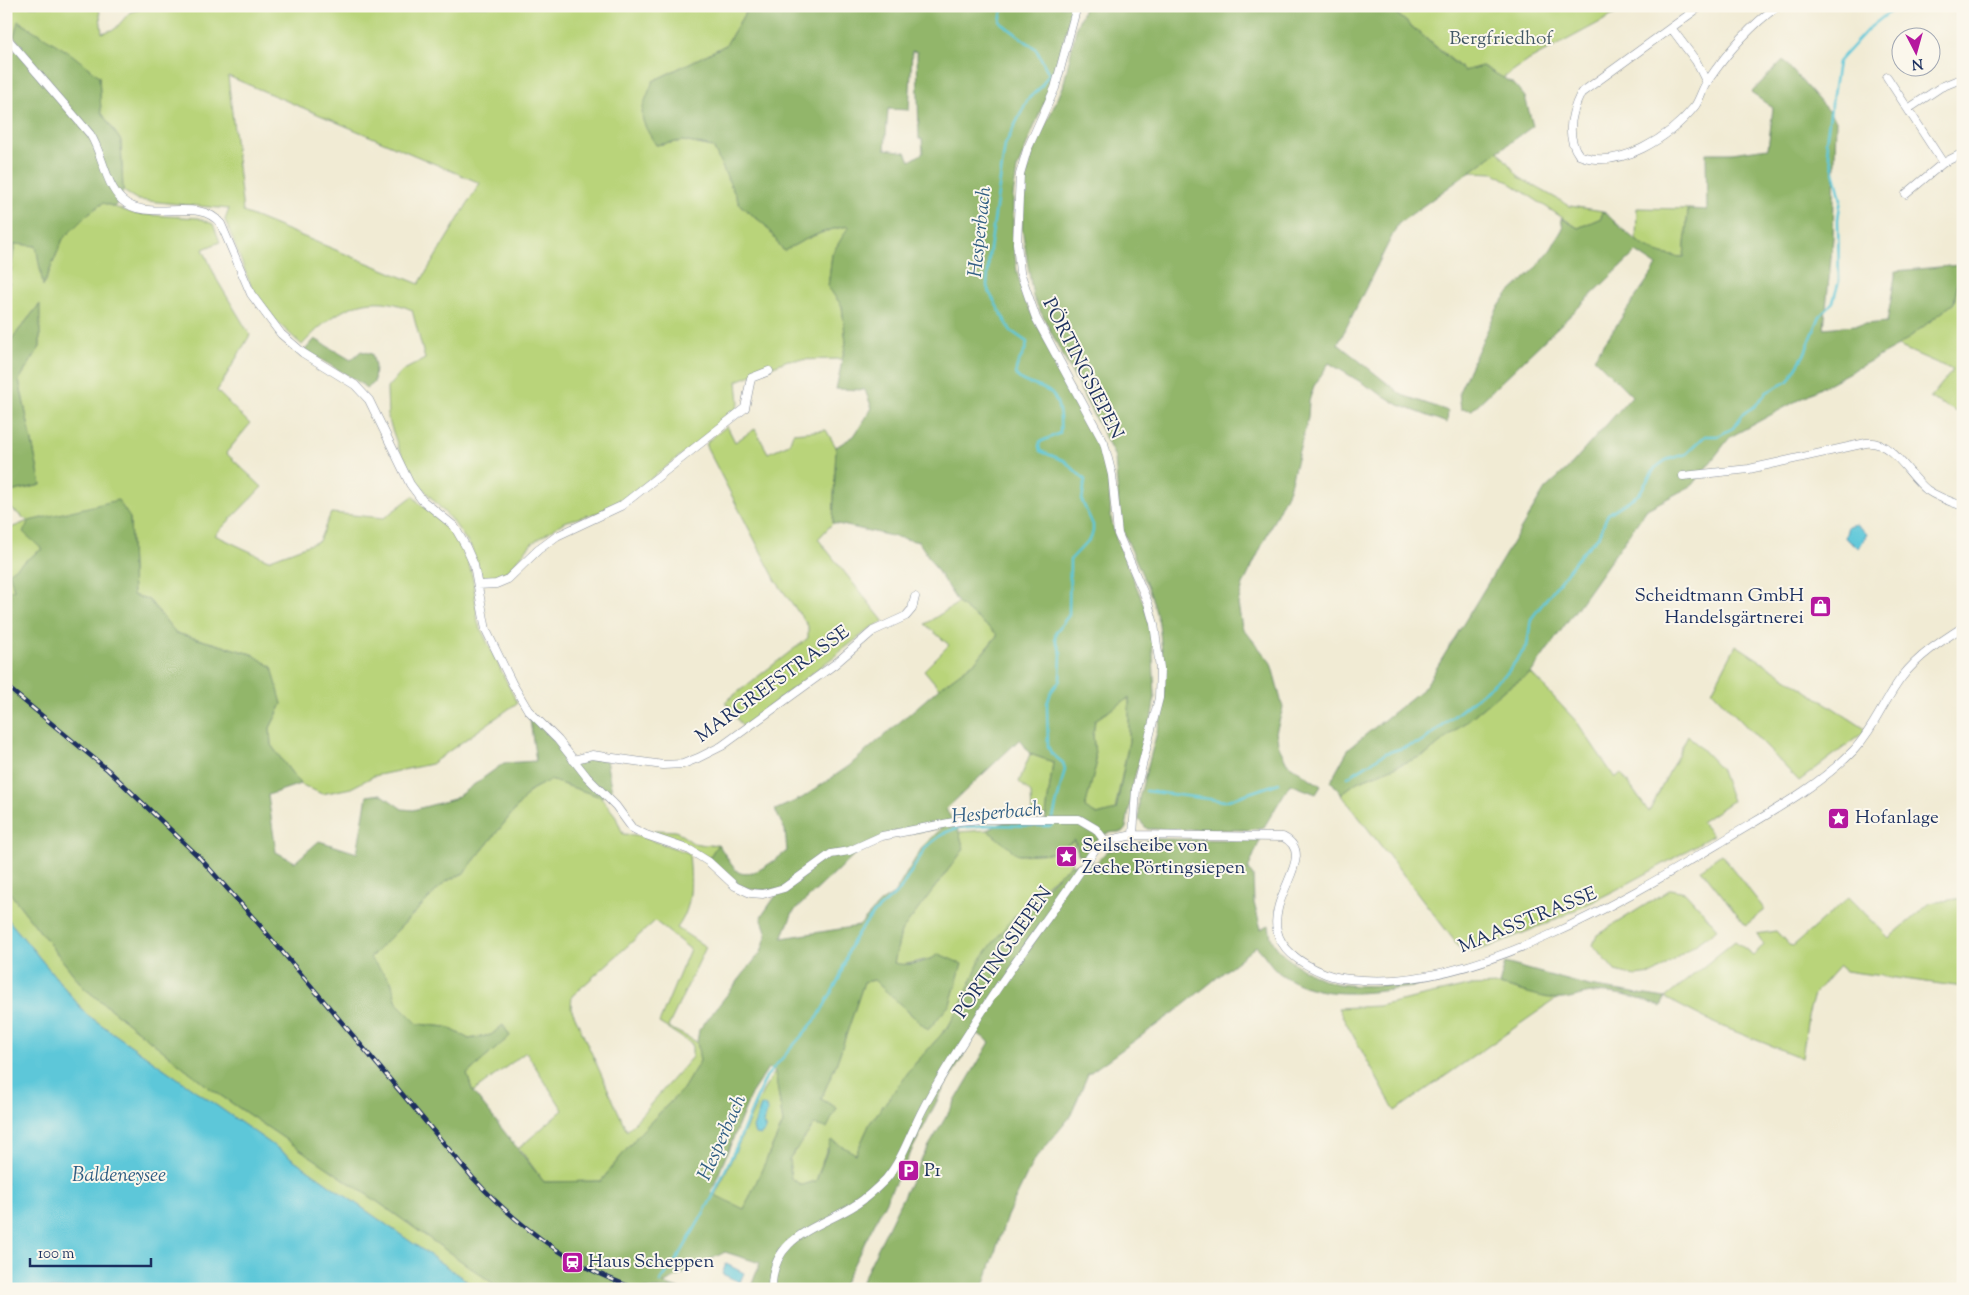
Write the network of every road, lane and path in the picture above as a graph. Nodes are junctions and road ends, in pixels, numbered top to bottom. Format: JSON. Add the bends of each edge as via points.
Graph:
{"nodes":[{"id":1,"x":1077,"y":6,"type":"edge"},
{"id":2,"x":1701,"y":6,"type":"edge"},
{"id":3,"x":1778,"y":6,"type":"edge"},
{"id":4,"x":1672,"y":29,"type":"junction"},
{"id":5,"x":6,"y":37,"type":"edge"},
{"id":6,"x":1887,"y":77,"type":"dead end"},
{"id":7,"x":1963,"y":78,"type":"edge"},
{"id":8,"x":1707,"y":82,"type":"junction"},
{"id":9,"x":1908,"y":109,"type":"junction"},
{"id":10,"x":1963,"y":153,"type":"edge"},
{"id":11,"x":1943,"y":163,"type":"junction"},
{"id":12,"x":1906,"y":194,"type":"dead end"},
{"id":13,"x":768,"y":371,"type":"dead end"},
{"id":14,"x":1683,"y":476,"type":"dead end"},
{"id":15,"x":1963,"y":506,"type":"edge"},
{"id":16,"x":478,"y":585,"type":"junction"},
{"id":17,"x":915,"y":597,"type":"dead end"},
{"id":18,"x":1963,"y":627,"type":"edge"},
{"id":19,"x":573,"y":760,"type":"junction"},
{"id":20,"x":1133,"y":835,"type":"junction"},
{"id":21,"x":1105,"y":841,"type":"junction"},
{"id":22,"x":772,"y":1289,"type":"edge"}],
"edges":[{"from":1,"to":20,"type":"street","name":"PÖRTINGSIEPEN","via":[[1055,88],[1027,150],[1020,174],[1018,250],[1020,272],[1036,318],[1104,443],[1112,475],[1118,534],[1154,624],[1160,668],[1159,698],[1136,788]]},
{"from":2,"to":4,"type":"street"},
{"from":3,"to":8,"type":"street","via":[[1752,29]]},
{"from":4,"to":8,"type":"street"},
{"from":4,"to":8,"type":"street","via":[[1581,94],[1573,108],[1570,138],[1578,155],[1602,161],[1627,154],[1660,137],[1696,105]]},
{"from":5,"to":16,"type":"street","via":[[90,134],[114,189],[124,202],[145,209],[204,213],[220,222],[251,294],[281,334],[303,353],[355,385],[369,400],[410,484],[422,500],[454,526],[474,565]]},
{"from":6,"to":9,"type":"street"},
{"from":7,"to":9,"type":"street"},
{"from":9,"to":11,"type":"street"},
{"from":10,"to":11,"type":"street"},
{"from":11,"to":12,"type":"street"},
{"from":13,"to":16,"type":"street","via":[[751,378],[744,408],[621,506],[557,536],[508,579],[496,584]]},
{"from":14,"to":15,"type":"street","via":[[1749,469],[1873,443],[1884,446],[1926,490]]},
{"from":16,"to":19,"type":"street","via":[[486,630],[512,684],[528,710]]},
{"from":17,"to":19,"type":"street","name":"MARGREFSTRASSE","via":[[906,616],[873,630],[835,664],[722,746],[698,758],[683,764],[663,765],[592,755]]},
{"from":18,"to":20,"type":"street","name":"MAASSTRASSE","via":[[1914,663],[1853,750],[1803,790],[1680,867],[1582,920],[1452,970],[1424,976],[1370,980],[1328,975],[1297,960],[1278,937],[1275,924],[1296,855],[1292,842],[1283,837]]},
{"from":19,"to":21,"type":"street","via":[[632,828],[690,850],[709,862],[734,886],[750,893],[763,894],[784,888],[826,856],[849,851],[882,836],[959,821],[1083,820]]},
{"from":20,"to":21,"type":"street"},
{"from":21,"to":22,"type":"street","name":"PÖRTINGSIEPEN","via":[[1097,846],[981,1012],[923,1108],[902,1156],[887,1177],[857,1204],[806,1230],[790,1242],[775,1268]]}]}
